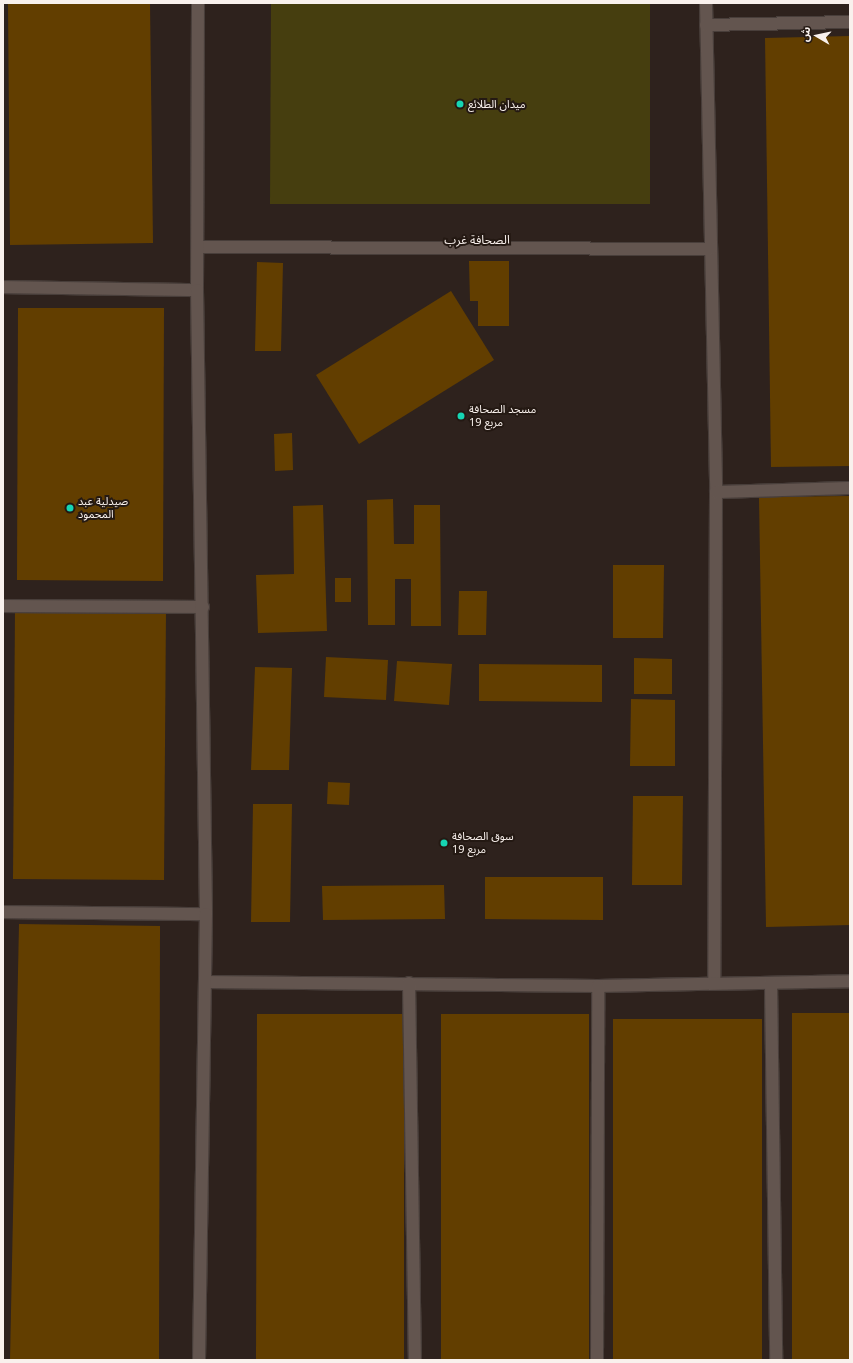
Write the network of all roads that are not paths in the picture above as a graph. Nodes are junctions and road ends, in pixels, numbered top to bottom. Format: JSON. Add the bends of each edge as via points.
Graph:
{"nodes":[{"id":1,"x":198,"y":3,"type":"edge"},
{"id":2,"x":706,"y":3,"type":"edge"},
{"id":3,"x":850,"y":22,"type":"edge"},
{"id":4,"x":706,"y":25,"type":"junction"},
{"id":5,"x":199,"y":247,"type":"junction"},
{"id":6,"x":711,"y":249,"type":"junction"},
{"id":7,"x":3,"y":287,"type":"edge"},
{"id":8,"x":198,"y":290,"type":"junction"},
{"id":9,"x":850,"y":488,"type":"edge"},
{"id":10,"x":716,"y":492,"type":"junction"},
{"id":11,"x":3,"y":606,"type":"edge"},
{"id":12,"x":203,"y":607,"type":"junction"},
{"id":13,"x":3,"y":912,"type":"edge"},
{"id":14,"x":206,"y":914,"type":"junction"},
{"id":15,"x":850,"y":981,"type":"edge"},
{"id":16,"x":205,"y":982,"type":"junction"},
{"id":17,"x":714,"y":983,"type":"junction"},
{"id":18,"x":409,"y":984,"type":"junction"},
{"id":19,"x":771,"y":984,"type":"junction"},
{"id":20,"x":598,"y":986,"type":"junction"},
{"id":21,"x":199,"y":1360,"type":"edge"},
{"id":22,"x":415,"y":1360,"type":"edge"},
{"id":23,"x":596,"y":1360,"type":"edge"},
{"id":24,"x":776,"y":1360,"type":"edge"}],
"edges":[{"from":1,"to":5,"type":"street"},
{"from":2,"to":4,"type":"street"},
{"from":3,"to":4,"type":"street"},
{"from":4,"to":6,"type":"street"},
{"from":5,"to":6,"type":"street"},
{"from":5,"to":8,"type":"street"},
{"from":6,"to":10,"type":"street"},
{"from":7,"to":8,"type":"street"},
{"from":8,"to":12,"type":"street"},
{"from":9,"to":10,"type":"street"},
{"from":10,"to":17,"type":"street"},
{"from":11,"to":12,"type":"street"},
{"from":12,"to":14,"type":"street"},
{"from":13,"to":14,"type":"street"},
{"from":14,"to":16,"type":"street"},
{"from":15,"to":19,"type":"street"},
{"from":16,"to":18,"type":"street"},
{"from":16,"to":21,"type":"street"},
{"from":17,"to":19,"type":"street"},
{"from":17,"to":20,"type":"street"},
{"from":18,"to":20,"type":"street"},
{"from":18,"to":22,"type":"street"},
{"from":19,"to":24,"type":"street"},
{"from":20,"to":23,"type":"street"}]}
